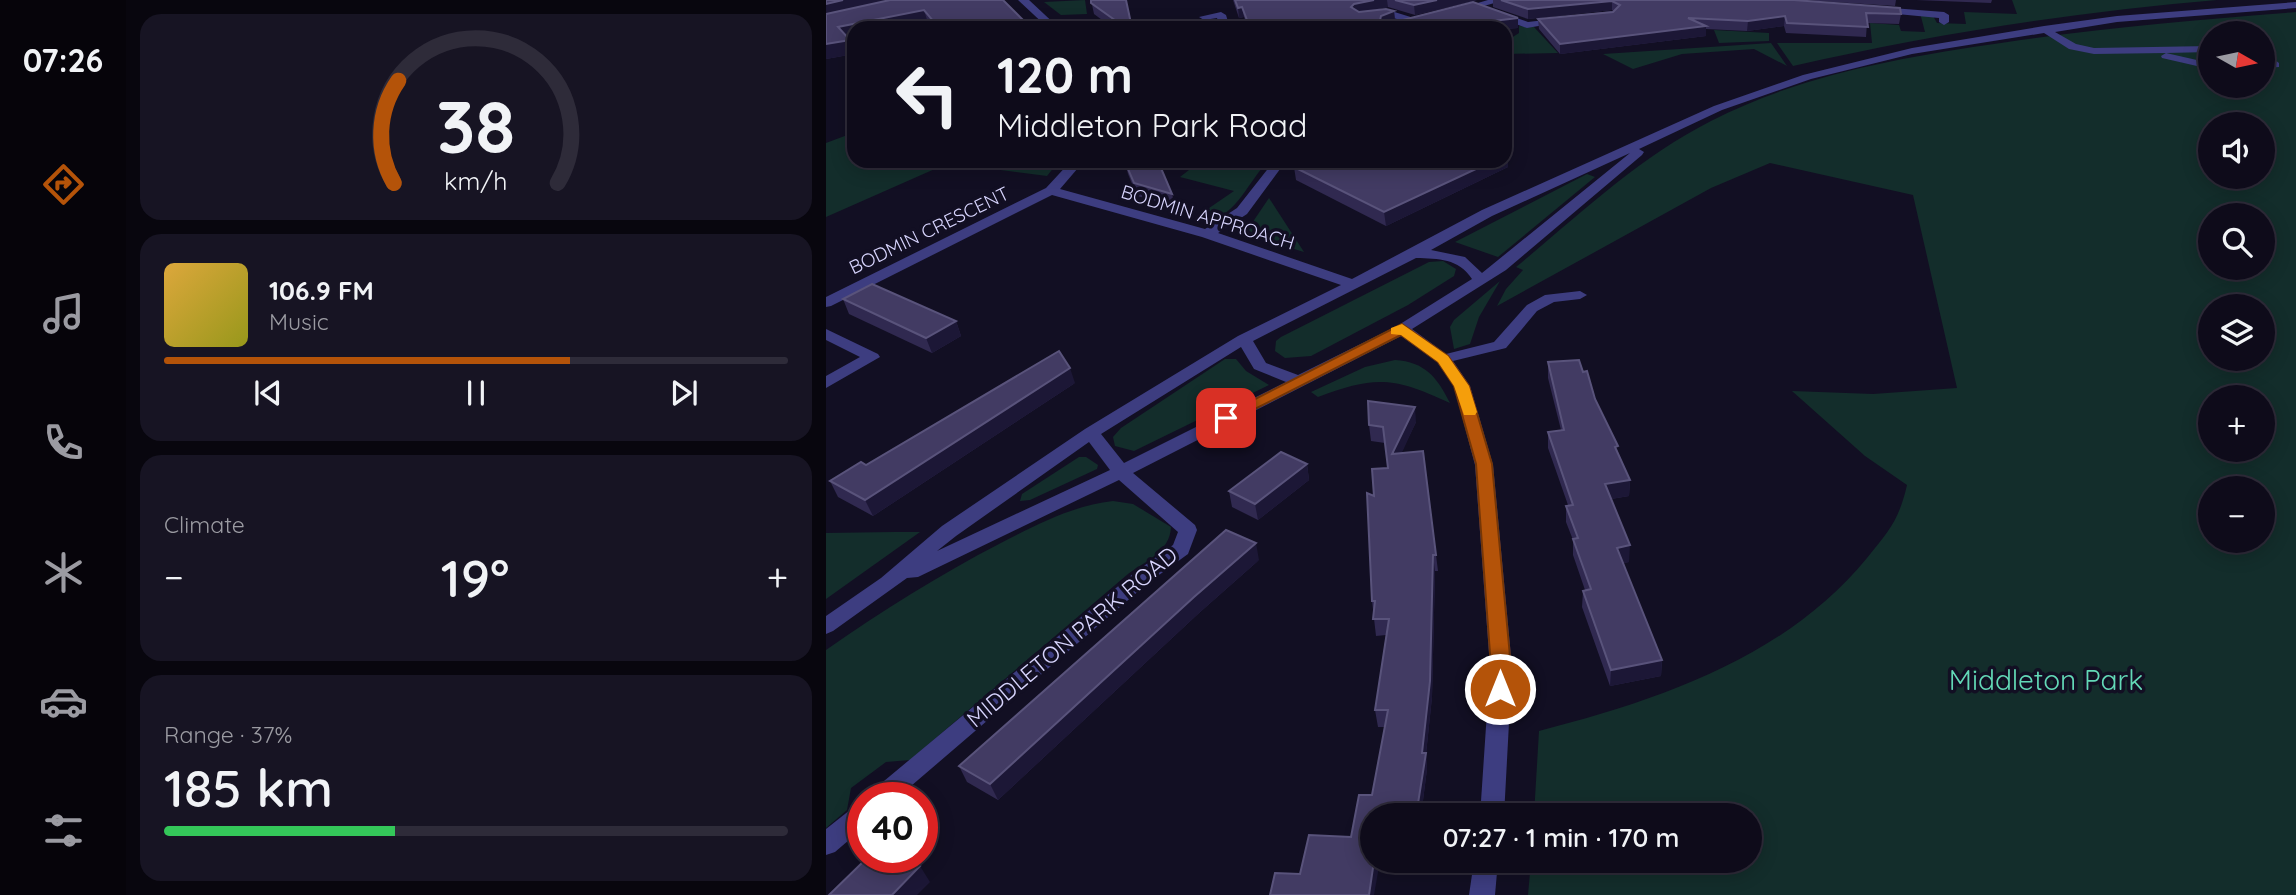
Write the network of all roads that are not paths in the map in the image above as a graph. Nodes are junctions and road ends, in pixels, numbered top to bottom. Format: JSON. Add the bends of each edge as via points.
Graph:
{"nodes":[{"id":1,"x":1023,"y":0,"type":"edge"},
{"id":2,"x":1500,"y":0,"type":"edge"},
{"id":3,"x":2296,"y":5,"type":"edge"},
{"id":4,"x":1474,"y":6,"type":"junction"},
{"id":5,"x":1872,"y":10,"type":"edge"},
{"id":6,"x":1450,"y":12,"type":"edge"},
{"id":7,"x":1911,"y":13,"type":"junction"},
{"id":8,"x":1360,"y":16,"type":"edge"},
{"id":9,"x":1205,"y":17,"type":"dead end"},
{"id":10,"x":1425,"y":18,"type":"edge"},
{"id":11,"x":1574,"y":20,"type":"edge"},
{"id":12,"x":1046,"y":21,"type":"edge"},
{"id":13,"x":1223,"y":21,"type":"edge"},
{"id":14,"x":1410,"y":21,"type":"edge"},
{"id":15,"x":1416,"y":21,"type":"edge"},
{"id":16,"x":1944,"y":22,"type":"dead end"},
{"id":17,"x":1914,"y":26,"type":"dead end"},
{"id":18,"x":2044,"y":29,"type":"junction"},
{"id":19,"x":2132,"y":49,"type":"junction"},
{"id":20,"x":2198,"y":49,"type":"edge"},
{"id":21,"x":2198,"y":63,"type":"edge"},
{"id":22,"x":1654,"y":138,"type":"junction"},
{"id":23,"x":1072,"y":168,"type":"edge"},
{"id":24,"x":1275,"y":168,"type":"edge"},
{"id":25,"x":1051,"y":191,"type":"junction"},
{"id":26,"x":1207,"y":234,"type":"junction"},
{"id":27,"x":1414,"y":254,"type":"junction"},
{"id":28,"x":1480,"y":281,"type":"junction"},
{"id":29,"x":1352,"y":284,"type":"junction"},
{"id":30,"x":1580,"y":295,"type":"dead end"},
{"id":31,"x":826,"y":303,"type":"edge"},
{"id":32,"x":1402,"y":329,"type":"junction"},
{"id":33,"x":826,"y":334,"type":"edge"},
{"id":34,"x":1244,"y":339,"type":"junction"},
{"id":35,"x":1443,"y":359,"type":"junction"},
{"id":36,"x":1296,"y":380,"type":"junction"},
{"id":37,"x":826,"y":383,"type":"edge"},
{"id":38,"x":1091,"y":433,"type":"junction"},
{"id":39,"x":1121,"y":471,"type":"junction"},
{"id":40,"x":888,"y":583,"type":"junction"},
{"id":41,"x":826,"y":626,"type":"edge"},
{"id":42,"x":899,"y":782,"type":"edge"},
{"id":43,"x":1493,"y":803,"type":"edge"},
{"id":44,"x":847,"y":826,"type":"edge"},
{"id":45,"x":826,"y":844,"type":"edge"},
{"id":46,"x":1485,"y":873,"type":"edge"},
{"id":47,"x":1482,"y":895,"type":"edge"}],
"edges":[{"from":1,"to":12,"type":"street"},
{"from":2,"to":4,"type":"street"},
{"from":3,"to":18,"type":"street","via":[[2196,11]]},
{"from":4,"to":6,"type":"street"},
{"from":4,"to":11,"type":"street","via":[[1527,25]]},
{"from":5,"to":7,"type":"street"},
{"from":7,"to":16,"type":"street","via":[[1944,15]]},
{"from":7,"to":17,"type":"street"},
{"from":8,"to":14,"type":"street","via":[[1388,13]]},
{"from":9,"to":13,"type":"street","via":[[1221,15]]},
{"from":10,"to":15,"type":"street"},
{"from":18,"to":19,"type":"street","via":[[2073,47]]},
{"from":18,"to":22,"type":"street","via":[[1912,51],[1807,76],[1718,108]]},
{"from":19,"to":20,"type":"street"},
{"from":19,"to":21,"type":"street"},
{"from":22,"to":27,"type":"street","via":[[1487,213]]},
{"from":22,"to":28,"type":"street"},
{"from":23,"to":25,"type":"street","name":"BODMIN CRESCENT"},
{"from":24,"to":26,"type":"street","via":[[1242,211]]},
{"from":25,"to":26,"type":"street","name":"BODMIN APPROACH"},
{"from":25,"to":31,"type":"street","name":"BODMIN CRESCENT"},
{"from":26,"to":29,"type":"street","name":"BODMIN APPROACH"},
{"from":27,"to":28,"type":"street","via":[[1451,256],[1470,264]]},
{"from":27,"to":29,"type":"street"},
{"from":28,"to":32,"type":"street"},
{"from":29,"to":34,"type":"street"},
{"from":30,"to":35,"type":"street","via":[[1558,290],[1532,308],[1500,345]]},
{"from":32,"to":35,"type":"street"},
{"from":32,"to":36,"type":"street"},
{"from":33,"to":37,"type":"street","via":[[872,357]]},
{"from":34,"to":36,"type":"street","via":[[1260,366]]},
{"from":34,"to":38,"type":"street"},
{"from":35,"to":43,"type":"street","via":[[1462,386],[1484,464],[1501,667]]},
{"from":36,"to":39,"type":"street"},
{"from":38,"to":39,"type":"street","name":"MIDDLETON PARK ROAD"},
{"from":38,"to":40,"type":"street","via":[[949,531]]},
{"from":39,"to":40,"type":"street"},
{"from":39,"to":42,"type":"street","name":"MIDDLETON PARK ROAD","via":[[1188,530],[1181,549]]},
{"from":40,"to":41,"type":"street"},
{"from":44,"to":45,"type":"street"},
{"from":46,"to":47,"type":"street"}]}
